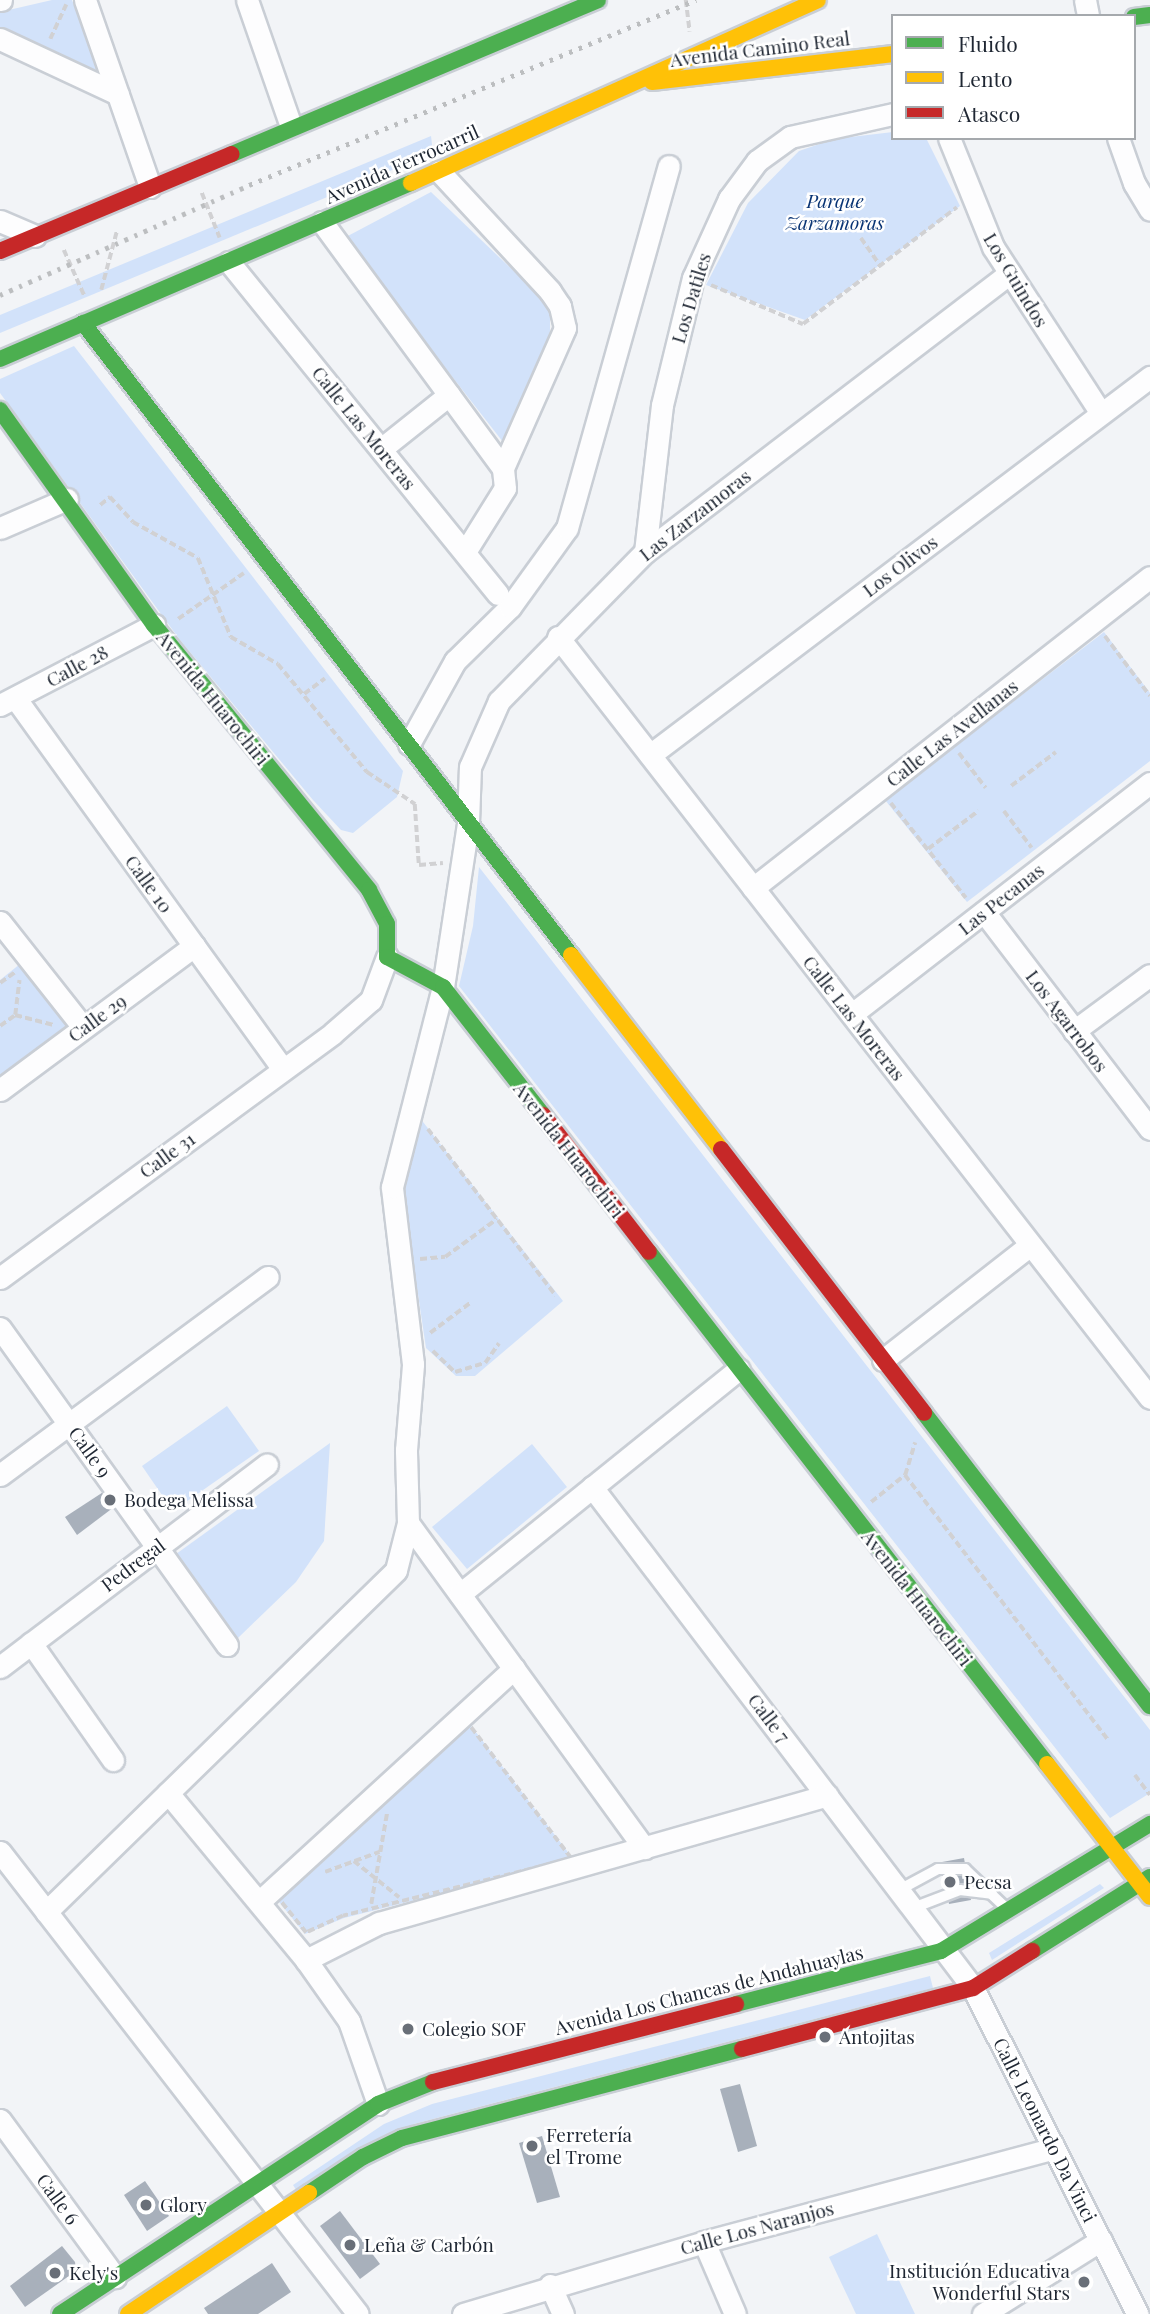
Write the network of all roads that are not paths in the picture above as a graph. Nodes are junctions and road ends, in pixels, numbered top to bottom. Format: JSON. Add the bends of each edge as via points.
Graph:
{"nodes":[{"id":1,"x":85,"y":0,"type":"edge"},
{"id":2,"x":247,"y":0,"type":"edge"},
{"id":3,"x":598,"y":0,"type":"edge"},
{"id":4,"x":818,"y":0,"type":"edge"},
{"id":5,"x":0,"y":39,"type":"edge"},
{"id":6,"x":891,"y":54,"type":"edge"},
{"id":7,"x":631,"y":84,"type":"junction"},
{"id":8,"x":118,"y":94,"type":"junction"},
{"id":9,"x":891,"y":114,"type":"edge"},
{"id":10,"x":291,"y":126,"type":"junction"},
{"id":11,"x":950,"y":140,"type":"edge"},
{"id":12,"x":1119,"y":140,"type":"edge"},
{"id":13,"x":669,"y":166,"type":"dead end"},
{"id":14,"x":439,"y":172,"type":"junction"},
{"id":15,"x":150,"y":187,"type":"junction"},
{"id":16,"x":1150,"y":210,"type":"edge"},
{"id":17,"x":0,"y":221,"type":"edge"},
{"id":18,"x":322,"y":222,"type":"junction"},
{"id":19,"x":45,"y":232,"type":"junction"},
{"id":20,"x":0,"y":251,"type":"edge"},
{"id":21,"x":229,"y":262,"type":"junction"},
{"id":22,"x":1010,"y":273,"type":"junction"},
{"id":23,"x":88,"y":321,"type":"junction"},
{"id":24,"x":0,"y":359,"type":"edge"},
{"id":25,"x":1150,"y":377,"type":"edge"},
{"id":26,"x":449,"y":395,"type":"junction"},
{"id":27,"x":0,"y":410,"type":"edge"},
{"id":28,"x":1101,"y":413,"type":"junction"},
{"id":29,"x":381,"y":449,"type":"junction"},
{"id":30,"x":503,"y":468,"type":"junction"},
{"id":31,"x":67,"y":499,"type":"junction"},
{"id":32,"x":0,"y":528,"type":"edge"},
{"id":33,"x":465,"y":552,"type":"junction"},
{"id":34,"x":645,"y":552,"type":"junction"},
{"id":35,"x":1150,"y":577,"type":"edge"},
{"id":36,"x":498,"y":594,"type":"dead end"},
{"id":37,"x":157,"y":629,"type":"junction"},
{"id":38,"x":558,"y":636,"type":"junction"},
{"id":39,"x":8,"y":702,"type":"edge"},
{"id":40,"x":409,"y":744,"type":"junction"},
{"id":41,"x":650,"y":755,"type":"junction"},
{"id":42,"x":1150,"y":783,"type":"edge"},
{"id":43,"x":468,"y":822,"type":"junction"},
{"id":44,"x":753,"y":888,"type":"junction"},
{"id":45,"x":975,"y":906,"type":"junction"},
{"id":46,"x":0,"y":922,"type":"edge"},
{"id":47,"x":194,"y":946,"type":"junction"},
{"id":48,"x":387,"y":957,"type":"junction"},
{"id":49,"x":1150,"y":975,"type":"edge"},
{"id":50,"x":443,"y":987,"type":"junction"},
{"id":51,"x":852,"y":1014,"type":"junction"},
{"id":52,"x":83,"y":1027,"type":"junction"},
{"id":53,"x":1074,"y":1031,"type":"junction"},
{"id":54,"x":283,"y":1069,"type":"junction"},
{"id":55,"x":0,"y":1090,"type":"edge"},
{"id":56,"x":1150,"y":1129,"type":"edge"},
{"id":57,"x":1030,"y":1245,"type":"junction"},
{"id":58,"x":268,"y":1277,"type":"dead end"},
{"id":59,"x":0,"y":1278,"type":"edge"},
{"id":60,"x":0,"y":1328,"type":"edge"},
{"id":61,"x":883,"y":1360,"type":"junction"},
{"id":62,"x":739,"y":1369,"type":"junction"},
{"id":63,"x":1150,"y":1398,"type":"edge"},
{"id":64,"x":69,"y":1424,"type":"junction"},
{"id":65,"x":267,"y":1464,"type":"dead end"},
{"id":66,"x":0,"y":1475,"type":"edge"},
{"id":67,"x":592,"y":1487,"type":"junction"},
{"id":68,"x":408,"y":1523,"type":"junction"},
{"id":69,"x":158,"y":1546,"type":"junction"},
{"id":70,"x":460,"y":1594,"type":"junction"},
{"id":71,"x":31,"y":1643,"type":"junction"},
{"id":72,"x":227,"y":1646,"type":"dead end"},
{"id":73,"x":0,"y":1667,"type":"edge"},
{"id":74,"x":514,"y":1668,"type":"junction"},
{"id":75,"x":1150,"y":1706,"type":"edge"},
{"id":76,"x":113,"y":1760,"type":"dead end"},
{"id":77,"x":168,"y":1793,"type":"junction"},
{"id":78,"x":827,"y":1795,"type":"junction"},
{"id":79,"x":1150,"y":1824,"type":"edge"},
{"id":80,"x":644,"y":1848,"type":"junction"},
{"id":81,"x":1112,"y":1850,"type":"junction"},
{"id":82,"x":0,"y":1852,"type":"edge"},
{"id":83,"x":1146,"y":1886,"type":"edge"},
{"id":84,"x":899,"y":1890,"type":"junction"},
{"id":85,"x":992,"y":1894,"type":"junction"},
{"id":86,"x":259,"y":1902,"type":"junction"},
{"id":87,"x":913,"y":1908,"type":"junction"},
{"id":88,"x":47,"y":1912,"type":"junction"},
{"id":89,"x":1009,"y":1912,"type":"junction"},
{"id":90,"x":945,"y":1950,"type":"junction"},
{"id":91,"x":306,"y":1960,"type":"junction"},
{"id":92,"x":973,"y":1988,"type":"junction"},
{"id":93,"x":378,"y":2104,"type":"junction"},
{"id":94,"x":0,"y":2120,"type":"edge"},
{"id":95,"x":1054,"y":2148,"type":"junction"},
{"id":96,"x":258,"y":2182,"type":"junction"},
{"id":97,"x":278,"y":2214,"type":"junction"},
{"id":98,"x":1101,"y":2240,"type":"junction"},
{"id":99,"x":704,"y":2242,"type":"junction"},
{"id":100,"x":115,"y":2277,"type":"junction"},
{"id":101,"x":550,"y":2286,"type":"junction"},
{"id":102,"x":60,"y":2314,"type":"edge"},
{"id":103,"x":128,"y":2314,"type":"edge"},
{"id":104,"x":358,"y":2314,"type":"edge"},
{"id":105,"x":463,"y":2314,"type":"edge"},
{"id":106,"x":563,"y":2314,"type":"edge"},
{"id":107,"x":735,"y":2314,"type":"edge"},
{"id":108,"x":983,"y":2314,"type":"edge"},
{"id":109,"x":1138,"y":2314,"type":"edge"}],
"edges":[{"from":1,"to":8,"type":"street"},
{"from":2,"to":10,"type":"street"},
{"from":3,"to":10,"type":"street"},
{"from":4,"to":7,"type":"street","name":"Avenida Ferrocarril"},
{"from":5,"to":8,"type":"street"},
{"from":6,"to":7,"type":"street","name":"Avenida Camino Real"},
{"from":7,"to":14,"type":"street","name":"Avenida Ferrocarril"},
{"from":8,"to":15,"type":"street"},
{"from":9,"to":34,"type":"street","name":"Los Datiles","via":[[803,132],[772,148],[730,199],[693,278],[662,405]]},
{"from":10,"to":15,"type":"street"},
{"from":11,"to":22,"type":"street","name":"Los Guindos","via":[[970,198]]},
{"from":12,"to":16,"type":"street","via":[[1134,183]]},
{"from":13,"to":40,"type":"street","via":[[567,528],[510,607],[455,661]]},
{"from":14,"to":18,"type":"street","name":"Avenida Ferrocarril"},
{"from":14,"to":30,"type":"street","via":[[550,291],[565,328]]},
{"from":15,"to":19,"type":"street"},
{"from":17,"to":19,"type":"street"},
{"from":18,"to":21,"type":"street","name":"Avenida Ferrocarril"},
{"from":18,"to":26,"type":"street"},
{"from":19,"to":20,"type":"street"},
{"from":21,"to":23,"type":"street","name":"Avenida Ferrocarril"},
{"from":21,"to":29,"type":"street","name":"Calle Las Moreras"},
{"from":22,"to":28,"type":"street","name":"Los Guindos"},
{"from":22,"to":34,"type":"street","name":"Las Zarzamoras"},
{"from":23,"to":24,"type":"street","name":"Avenida Ferrocarril"},
{"from":23,"to":40,"type":"street"},
{"from":25,"to":28,"type":"street","name":"Los Olivos"},
{"from":26,"to":29,"type":"street"},
{"from":26,"to":30,"type":"street"},
{"from":27,"to":31,"type":"street","name":"Avenida Huarochiri"},
{"from":28,"to":41,"type":"street","name":"Los Olivos"},
{"from":29,"to":33,"type":"street","name":"Calle Las Moreras"},
{"from":30,"to":33,"type":"street","via":[[505,488]]},
{"from":31,"to":32,"type":"street"},
{"from":31,"to":37,"type":"street","name":"Avenida Huarochiri"},
{"from":33,"to":36,"type":"street","name":"Calle Las Moreras"},
{"from":34,"to":38,"type":"street","name":"Las Zarzamoras"},
{"from":35,"to":44,"type":"street","name":"Calle Las Avellanas"},
{"from":37,"to":39,"type":"street","name":"Calle 28"},
{"from":37,"to":48,"type":"street","name":"Avenida Huarochiri","via":[[369,890],[387,924]]},
{"from":38,"to":41,"type":"street","name":"Calle Las Moreras"},
{"from":38,"to":43,"type":"street","name":"Las Zarzamoras","via":[[499,701],[470,767]]},
{"from":39,"to":47,"type":"street","name":"Calle 10"},
{"from":40,"to":43,"type":"street"},
{"from":41,"to":44,"type":"street","name":"Calle Las Moreras"},
{"from":42,"to":45,"type":"street","name":"Las Pecanas"},
{"from":43,"to":50,"type":"street","name":"Las Zarzamoras"},
{"from":43,"to":61,"type":"street"},
{"from":44,"to":51,"type":"street","name":"Calle Las Moreras"},
{"from":45,"to":51,"type":"street","name":"Las Pecanas"},
{"from":45,"to":53,"type":"street","name":"Los Agarrobos"},
{"from":46,"to":52,"type":"street"},
{"from":47,"to":52,"type":"street","name":"Calle 29"},
{"from":47,"to":54,"type":"street","name":"Calle 10"},
{"from":48,"to":50,"type":"street","name":"Avenida Huarochiri"},
{"from":48,"to":54,"type":"street","name":"Calle 31","via":[[371,1000]]},
{"from":49,"to":53,"type":"street"},
{"from":50,"to":62,"type":"street","name":"Avenida Huarochiri"},
{"from":50,"to":68,"type":"street","name":"Las Zarzamoras","via":[[392,1187],[413,1364],[405,1450]]},
{"from":51,"to":57,"type":"street","name":"Calle Las Moreras"},
{"from":52,"to":55,"type":"street","name":"Calle 29"},
{"from":53,"to":56,"type":"street","name":"Los Agarrobos"},
{"from":54,"to":59,"type":"street","name":"Calle 31"},
{"from":57,"to":61,"type":"street"},
{"from":57,"to":63,"type":"street","name":"Calle Las Moreras"},
{"from":58,"to":64,"type":"street"},
{"from":60,"to":64,"type":"street","name":"Calle 9"},
{"from":61,"to":75,"type":"street"},
{"from":62,"to":67,"type":"street"},
{"from":62,"to":81,"type":"street","name":"Avenida Huarochiri"},
{"from":64,"to":66,"type":"street"},
{"from":64,"to":69,"type":"street","name":"Calle 9"},
{"from":65,"to":69,"type":"street","name":"Pedregal"},
{"from":67,"to":70,"type":"street"},
{"from":67,"to":78,"type":"street","name":"Calle 7"},
{"from":68,"to":70,"type":"street"},
{"from":68,"to":77,"type":"street","name":"Las Zarzamoras","via":[[396,1570]]},
{"from":69,"to":71,"type":"street","name":"Pedregal"},
{"from":69,"to":72,"type":"street","name":"Calle 9"},
{"from":70,"to":74,"type":"street"},
{"from":71,"to":73,"type":"street","name":"Pedregal"},
{"from":71,"to":76,"type":"street"},
{"from":74,"to":80,"type":"street"},
{"from":74,"to":86,"type":"street"},
{"from":77,"to":86,"type":"street"},
{"from":77,"to":88,"type":"street","name":"Las Zarzamoras"},
{"from":78,"to":80,"type":"street"},
{"from":78,"to":84,"type":"street","name":"Calle 7"},
{"from":79,"to":81,"type":"street","name":"Avenida Los Chancas de Andahuaylas"},
{"from":80,"to":91,"type":"street","via":[[379,1923]]},
{"from":81,"to":83,"type":"street","name":"Avenida Huarochiri"},
{"from":81,"to":89,"type":"street","name":"Avenida Los Chancas de Andahuaylas"},
{"from":82,"to":88,"type":"street"},
{"from":83,"to":92,"type":"street"},
{"from":84,"to":85,"type":"lane","via":[[938,1869],[965,1869]]},
{"from":84,"to":87,"type":"street","name":"Calle 7"},
{"from":85,"to":87,"type":"lane","via":[[960,1890]]},
{"from":85,"to":89,"type":"lane"},
{"from":86,"to":91,"type":"street"},
{"from":87,"to":90,"type":"street","name":"Calle 7"},
{"from":88,"to":96,"type":"street"},
{"from":89,"to":90,"type":"street","name":"Avenida Los Chancas de Andahuaylas"},
{"from":90,"to":92,"type":"street","name":"Calle Leonardo Da Vinci"},
{"from":90,"to":93,"type":"street","name":"Avenida Los Chancas de Andahuaylas","via":[[437,2081]]},
{"from":91,"to":93,"type":"street","via":[[349,2021]]},
{"from":92,"to":95,"type":"street","name":"Calle Leonardo Da Vinci"},
{"from":92,"to":97,"type":"street","via":[[447,2123],[363,2157]]},
{"from":93,"to":96,"type":"street","name":"Avenida Los Chancas de Andahuaylas"},
{"from":94,"to":100,"type":"street","name":"Calle 6"},
{"from":95,"to":98,"type":"street","name":"Calle Leonardo Da Vinci"},
{"from":95,"to":99,"type":"street","name":"Calle Los Naranjos"},
{"from":96,"to":97,"type":"street"},
{"from":96,"to":100,"type":"street","name":"Avenida Los Chancas de Andahuaylas"},
{"from":97,"to":103,"type":"street"},
{"from":97,"to":104,"type":"street"},
{"from":98,"to":108,"type":"street"},
{"from":98,"to":109,"type":"street","name":"Calle Leonardo Da Vinci"},
{"from":99,"to":101,"type":"street","name":"Calle Los Naranjos"},
{"from":99,"to":107,"type":"street"},
{"from":100,"to":102,"type":"street","name":"Avenida Los Chancas de Andahuaylas"},
{"from":101,"to":105,"type":"street","name":"Calle Los Naranjos"},
{"from":101,"to":106,"type":"street"}]}
